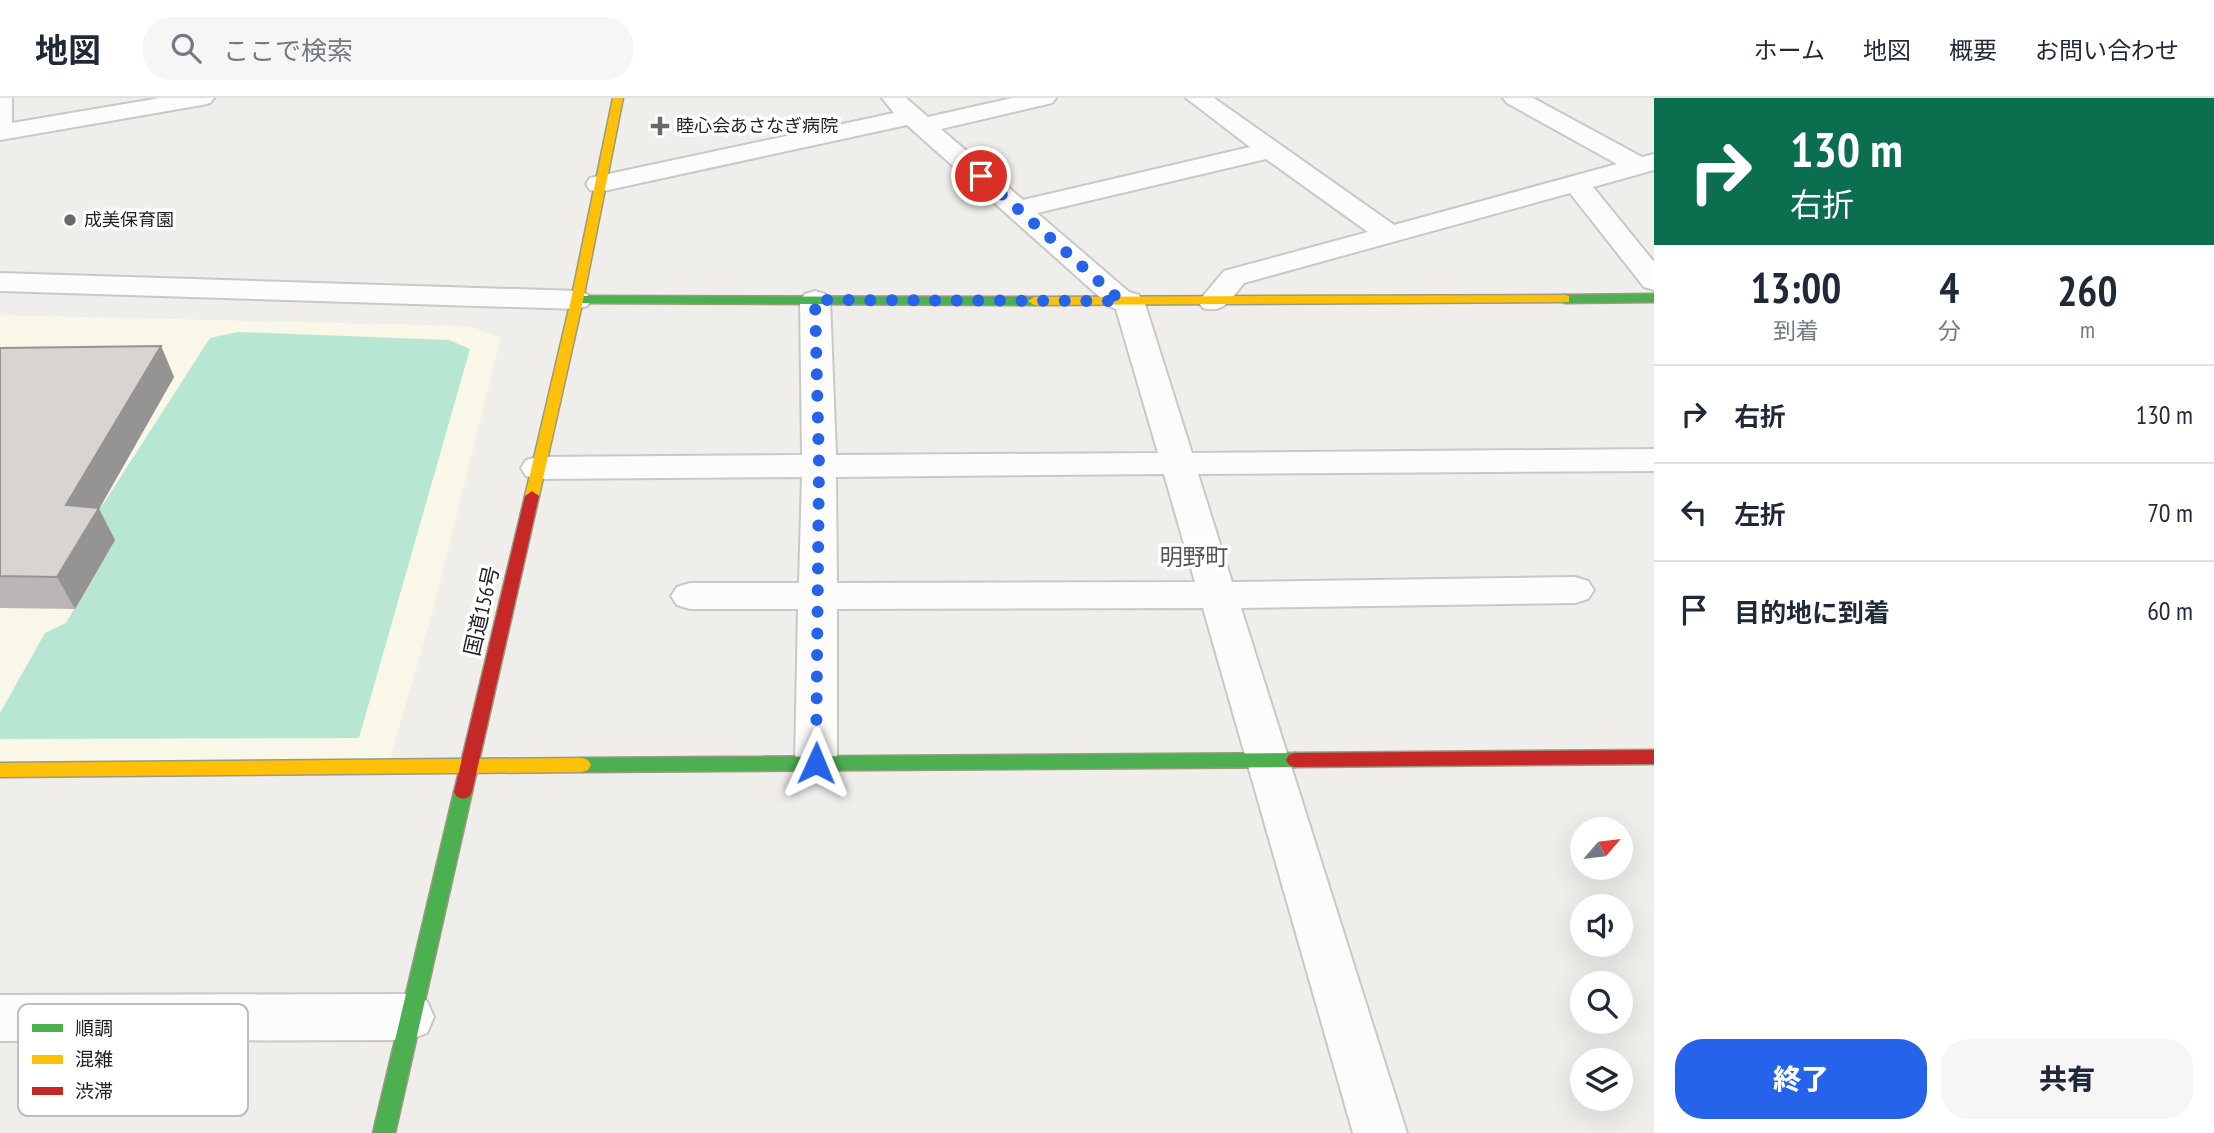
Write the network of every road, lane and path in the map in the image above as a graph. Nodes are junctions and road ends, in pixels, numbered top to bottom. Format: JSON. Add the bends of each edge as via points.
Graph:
{"nodes":[{"id":1,"x":0,"y":98,"type":"edge"},
{"id":2,"x":202,"y":98,"type":"edge"},
{"id":3,"x":618,"y":98,"type":"edge"},
{"id":4,"x":891,"y":98,"type":"edge"},
{"id":5,"x":1044,"y":98,"type":"edge"},
{"id":6,"x":1198,"y":98,"type":"edge"},
{"id":7,"x":1515,"y":98,"type":"edge"},
{"id":8,"x":918,"y":121,"type":"junction"},
{"id":9,"x":0,"y":124,"type":"edge"},
{"id":10,"x":0,"y":133,"type":"edge"},
{"id":11,"x":1271,"y":150,"type":"junction"},
{"id":12,"x":1646,"y":164,"type":"edge"},
{"id":13,"x":599,"y":184,"type":"junction"},
{"id":14,"x":1577,"y":184,"type":"junction"},
{"id":15,"x":1018,"y":209,"type":"junction"},
{"id":16,"x":1391,"y":235,"type":"junction"},
{"id":17,"x":1654,"y":281,"type":"edge"},
{"id":18,"x":0,"y":282,"type":"edge"},
{"id":19,"x":1654,"y":298,"type":"edge"},
{"id":20,"x":578,"y":300,"type":"junction"},
{"id":21,"x":815,"y":300,"type":"junction"},
{"id":22,"x":1125,"y":301,"type":"junction"},
{"id":23,"x":1213,"y":302,"type":"junction"},
{"id":24,"x":1654,"y":460,"type":"edge"},
{"id":25,"x":1179,"y":464,"type":"junction"},
{"id":26,"x":819,"y":465,"type":"junction"},
{"id":27,"x":538,"y":468,"type":"junction"},
{"id":28,"x":1575,"y":590,"type":"dead end"},
{"id":29,"x":1216,"y":595,"type":"junction"},
{"id":30,"x":690,"y":596,"type":"dead end"},
{"id":31,"x":818,"y":596,"type":"junction"},
{"id":32,"x":1654,"y":757,"type":"edge"},
{"id":33,"x":1269,"y":758,"type":"junction"},
{"id":34,"x":816,"y":763,"type":"junction"},
{"id":35,"x":467,"y":768,"type":"junction"},
{"id":36,"x":0,"y":770,"type":"edge"},
{"id":37,"x":248,"y":1017,"type":"edge"},
{"id":38,"x":409,"y":1017,"type":"junction"},
{"id":39,"x":0,"y":1018,"type":"edge"},
{"id":40,"x":18,"y":1018,"type":"edge"},
{"id":41,"x":384,"y":1133,"type":"edge"},
{"id":42,"x":1380,"y":1133,"type":"edge"}],
"edges":[{"from":1,"to":9,"type":"street"},
{"from":2,"to":10,"type":"street"},
{"from":3,"to":13,"type":"main road","name":"国道156号"},
{"from":4,"to":8,"type":"street"},
{"from":5,"to":8,"type":"street"},
{"from":6,"to":11,"type":"street"},
{"from":7,"to":12,"type":"street"},
{"from":8,"to":13,"type":"street"},
{"from":8,"to":15,"type":"street"},
{"from":11,"to":15,"type":"street"},
{"from":11,"to":16,"type":"street"},
{"from":12,"to":14,"type":"street"},
{"from":13,"to":20,"type":"main road","name":"国道156号"},
{"from":14,"to":16,"type":"street"},
{"from":14,"to":17,"type":"street"},
{"from":15,"to":22,"type":"street"},
{"from":16,"to":23,"type":"street","via":[[1234,277]]},
{"from":18,"to":20,"type":"street"},
{"from":19,"to":23,"type":"main road"},
{"from":20,"to":21,"type":"main road"},
{"from":20,"to":27,"type":"main road","name":"国道156号"},
{"from":21,"to":22,"type":"main road"},
{"from":21,"to":26,"type":"street"},
{"from":22,"to":23,"type":"main road"},
{"from":22,"to":25,"type":"street"},
{"from":24,"to":25,"type":"street"},
{"from":25,"to":26,"type":"street"},
{"from":25,"to":29,"type":"street"},
{"from":26,"to":27,"type":"street"},
{"from":26,"to":31,"type":"street"},
{"from":27,"to":35,"type":"main road","name":"国道156号"},
{"from":28,"to":29,"type":"street"},
{"from":29,"to":31,"type":"street"},
{"from":29,"to":33,"type":"street"},
{"from":30,"to":31,"type":"street"},
{"from":31,"to":34,"type":"street"},
{"from":32,"to":33,"type":"main road"},
{"from":33,"to":34,"type":"main road"},
{"from":33,"to":42,"type":"street"},
{"from":34,"to":35,"type":"main road"},
{"from":35,"to":36,"type":"main road"},
{"from":35,"to":38,"type":"main road","name":"国道156号"},
{"from":37,"to":38,"type":"street"},
{"from":38,"to":41,"type":"main road","name":"国道156号"},
{"from":39,"to":40,"type":"street"}]}
